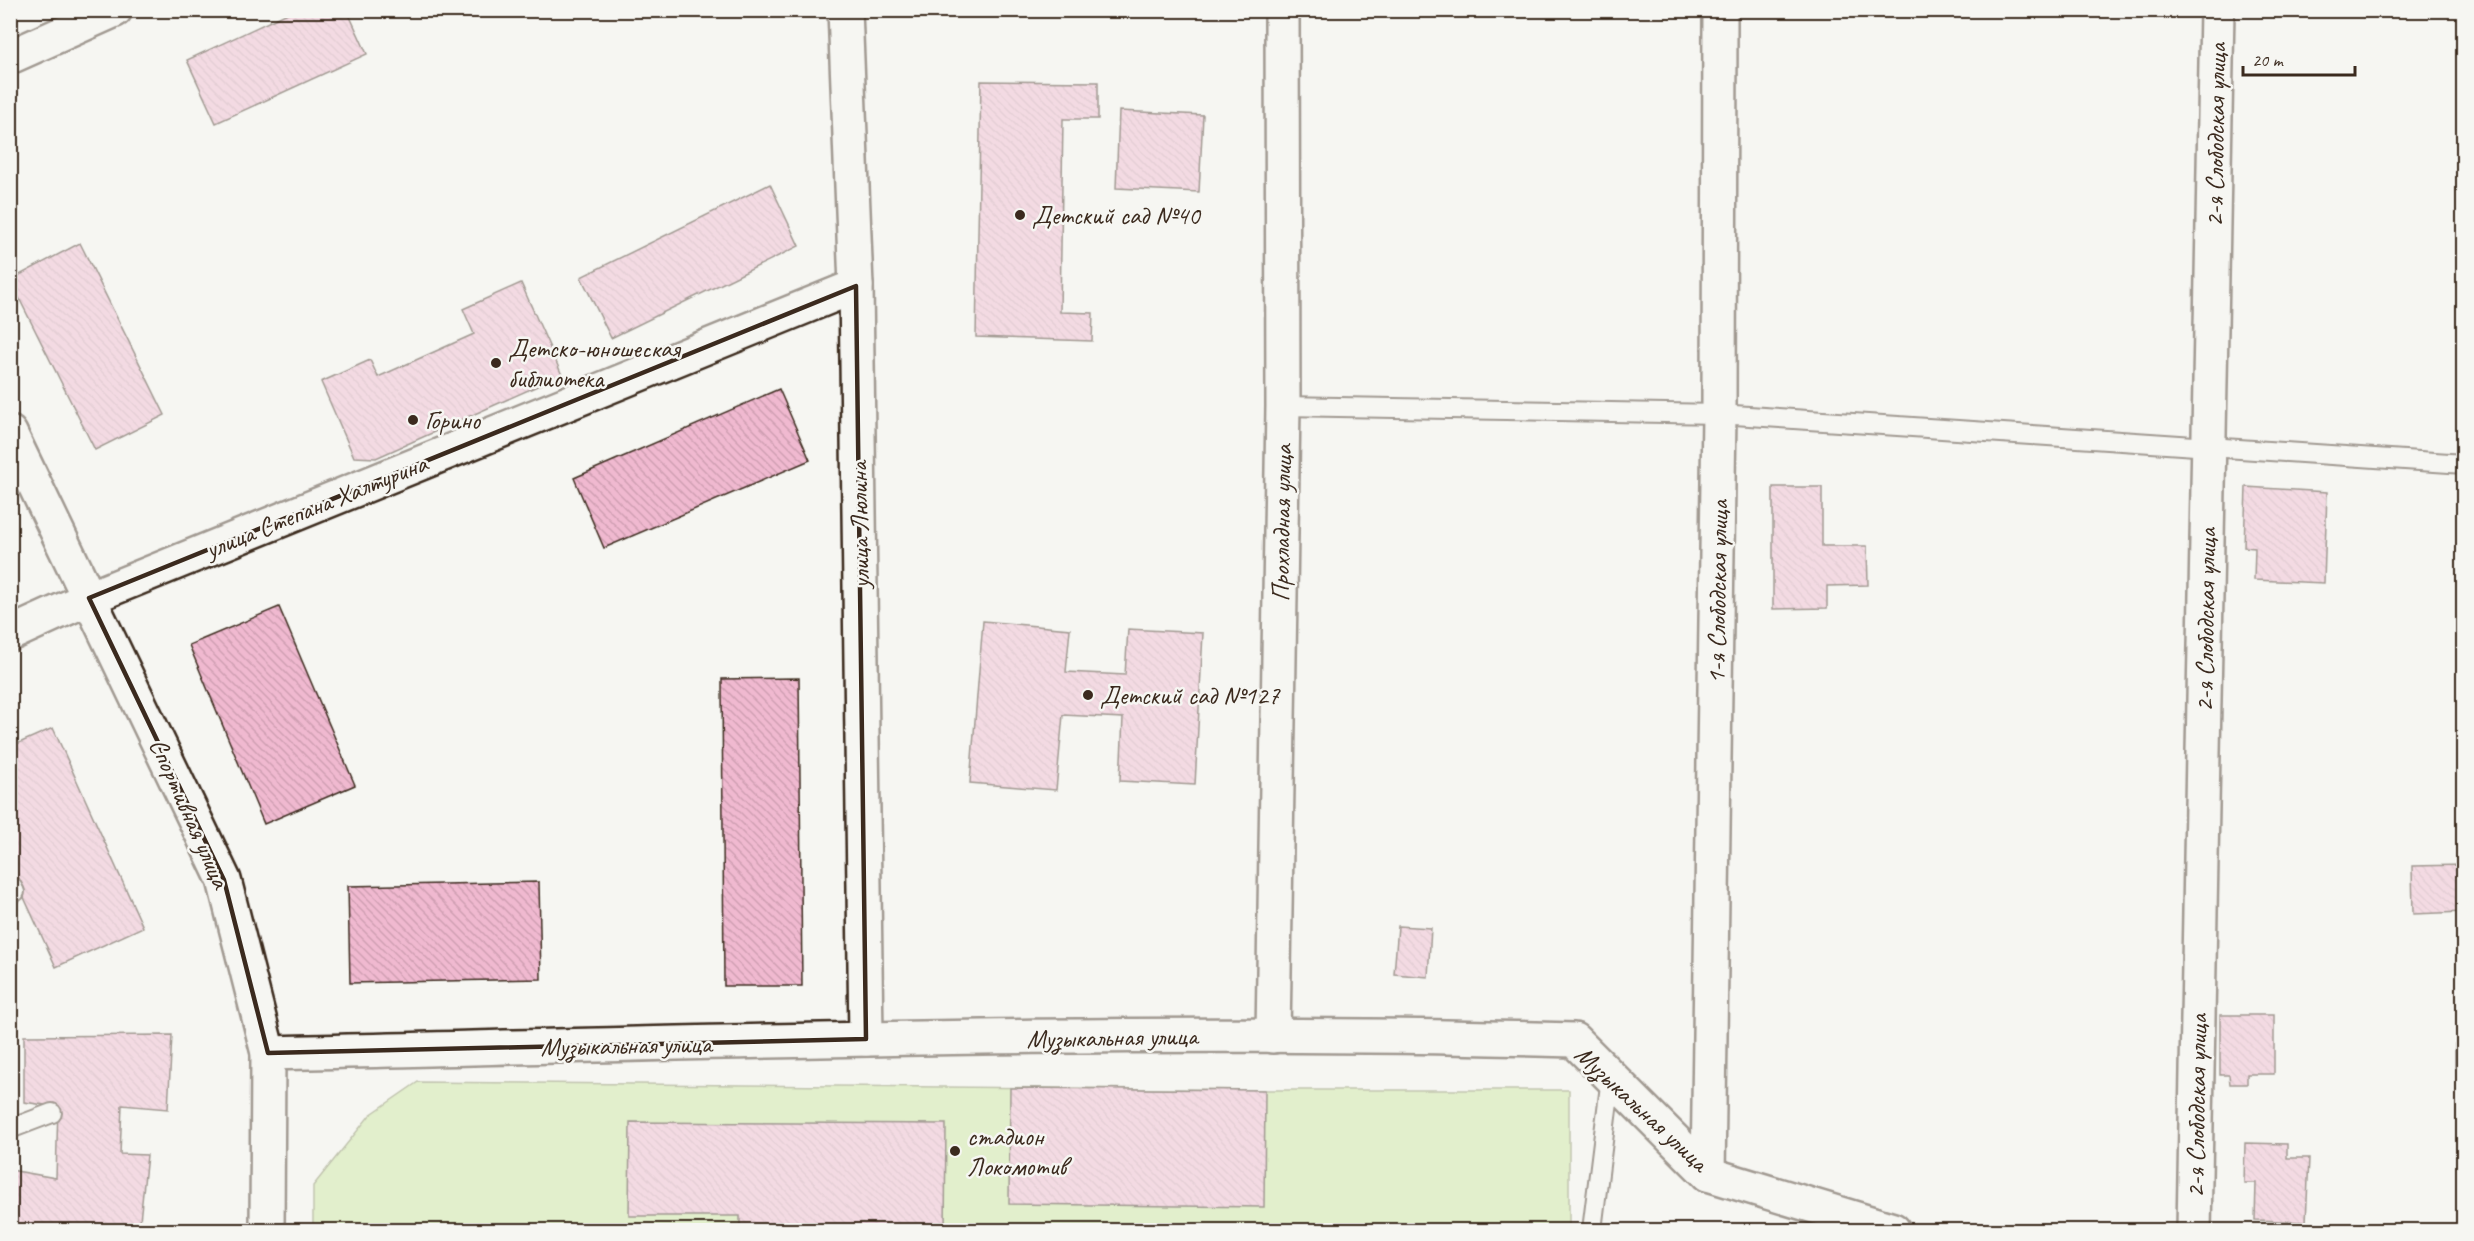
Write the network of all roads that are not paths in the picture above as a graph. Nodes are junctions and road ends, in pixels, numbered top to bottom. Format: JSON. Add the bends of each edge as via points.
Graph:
{"nodes":[{"id":1,"x":115,"y":10,"type":"edge"},
{"id":2,"x":845,"y":10,"type":"edge"},
{"id":3,"x":1282,"y":10,"type":"edge"},
{"id":4,"x":1720,"y":10,"type":"edge"},
{"id":5,"x":2217,"y":10,"type":"edge"},
{"id":6,"x":10,"y":57,"type":"edge"},
{"id":7,"x":856,"y":286,"type":"junction"},
{"id":8,"x":1283,"y":406,"type":"junction"},
{"id":9,"x":1719,"y":414,"type":"junction"},
{"id":10,"x":10,"y":433,"type":"edge"},
{"id":11,"x":2209,"y":448,"type":"junction"},
{"id":12,"x":2463,"y":464,"type":"edge"},
{"id":13,"x":89,"y":598,"type":"junction"},
{"id":14,"x":10,"y":634,"type":"edge"},
{"id":15,"x":1273,"y":1036,"type":"junction"},
{"id":16,"x":866,"y":1040,"type":"junction"},
{"id":17,"x":268,"y":1053,"type":"junction"},
{"id":18,"x":1611,"y":1077,"type":"junction"},
{"id":19,"x":52,"y":1113,"type":"dead end"},
{"id":20,"x":10,"y":1129,"type":"edge"},
{"id":21,"x":1708,"y":1174,"type":"junction"},
{"id":22,"x":260,"y":1227,"type":"edge"},
{"id":23,"x":1592,"y":1230,"type":"edge"},
{"id":24,"x":1893,"y":1230,"type":"edge"},
{"id":25,"x":2194,"y":1230,"type":"edge"}],
"edges":[{"from":1,"to":6,"type":"street"},
{"from":2,"to":7,"type":"street","name":"улица Люлина"},
{"from":3,"to":8,"type":"street","name":"Прохладная улица"},
{"from":4,"to":9,"type":"street","name":"1-я Слободская улица"},
{"from":5,"to":11,"type":"street","name":"2-я Слободская улица"},
{"from":7,"to":13,"type":"street","name":"улица Степана Халтурина"},
{"from":7,"to":16,"type":"street","name":"улица Люлина"},
{"from":8,"to":9,"type":"lane"},
{"from":8,"to":15,"type":"street","name":"Прохладная улица"},
{"from":9,"to":11,"type":"lane"},
{"from":9,"to":21,"type":"street","name":"1-я Слободская улица"},
{"from":10,"to":13,"type":"street","name":"Спортивная улица"},
{"from":11,"to":12,"type":"lane"},
{"from":11,"to":25,"type":"street","name":"2-я Слободская улица"},
{"from":13,"to":14,"type":"street","name":"улица Степана Халтурина"},
{"from":13,"to":17,"type":"street","name":"Спортивная улица","via":[[224,880]]},
{"from":15,"to":16,"type":"street","name":"Музыкальная улица"},
{"from":15,"to":18,"type":"street","name":"Музыкальная улица","via":[[1574,1040]]},
{"from":16,"to":17,"type":"street","name":"Музыкальная улица"},
{"from":17,"to":22,"type":"street","name":"Спортивная улица"},
{"from":18,"to":21,"type":"street","name":"Музыкальная улица"},
{"from":18,"to":23,"type":"lane"},
{"from":19,"to":20,"type":"lane"},
{"from":21,"to":24,"type":"street","name":"Музыкальная улица"}]}
